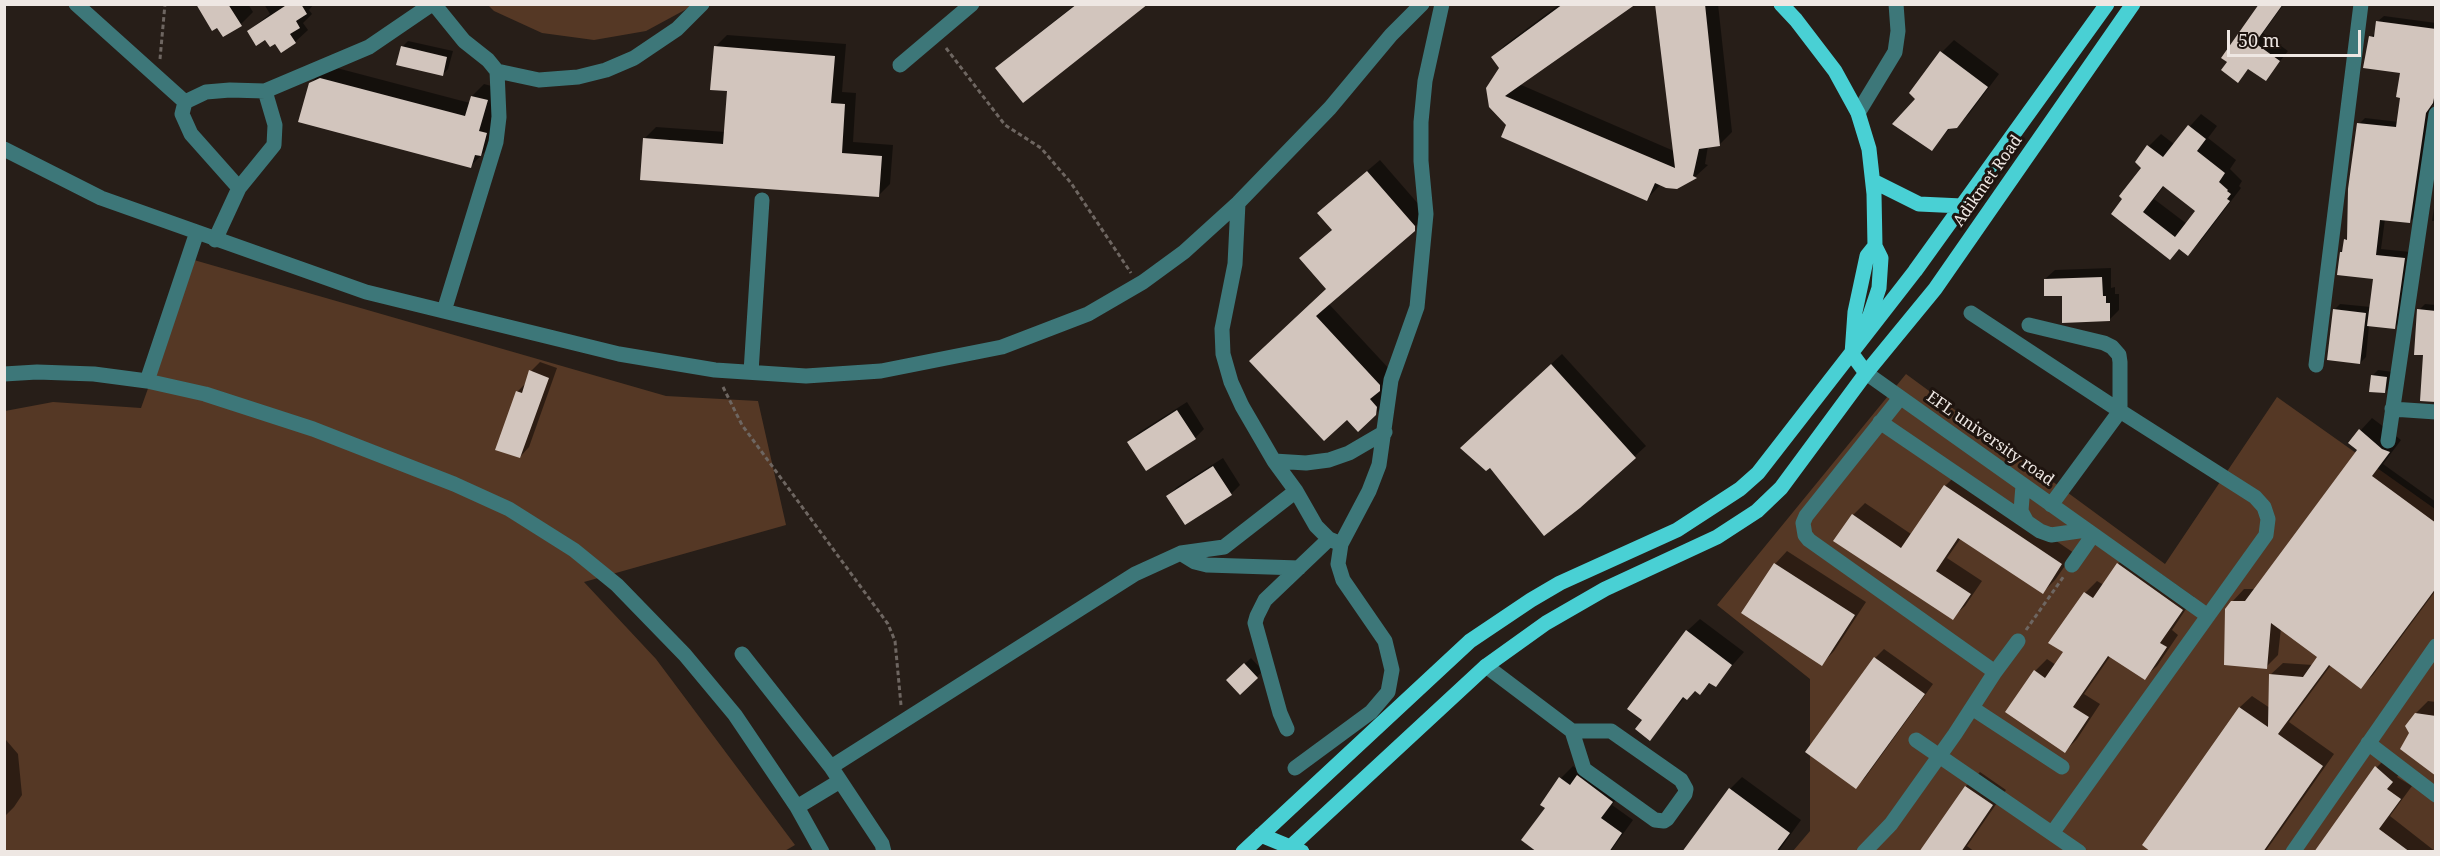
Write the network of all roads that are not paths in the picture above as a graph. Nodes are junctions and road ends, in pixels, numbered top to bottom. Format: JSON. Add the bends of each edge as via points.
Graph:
{"nodes":[{"id":1,"x":76,"y":4,"type":"edge"},
{"id":2,"x":433,"y":4,"type":"edge"},
{"id":3,"x":702,"y":4,"type":"edge"},
{"id":4,"x":972,"y":4,"type":"edge"},
{"id":5,"x":1422,"y":4,"type":"edge"},
{"id":6,"x":1442,"y":4,"type":"edge"},
{"id":7,"x":1781,"y":4,"type":"edge"},
{"id":8,"x":1896,"y":4,"type":"edge"},
{"id":9,"x":2107,"y":4,"type":"edge"},
{"id":10,"x":2133,"y":4,"type":"edge"},
{"id":11,"x":2361,"y":4,"type":"edge"},
{"id":12,"x":900,"y":65,"type":"dead end"},
{"id":13,"x":497,"y":71,"type":"junction"},
{"id":14,"x":265,"y":91,"type":"junction"},
{"id":15,"x":185,"y":102,"type":"junction"},
{"id":16,"x":1858,"y":113,"type":"junction"},
{"id":17,"x":2436,"y":114,"type":"edge"},
{"id":18,"x":4,"y":149,"type":"edge"},
{"id":19,"x":1873,"y":182,"type":"junction"},
{"id":20,"x":239,"y":188,"type":"junction"},
{"id":21,"x":762,"y":200,"type":"dead end"},
{"id":22,"x":1238,"y":202,"type":"junction"},
{"id":23,"x":1962,"y":206,"type":"junction"},
{"id":24,"x":196,"y":232,"type":"junction"},
{"id":25,"x":215,"y":240,"type":"junction"},
{"id":26,"x":444,"y":311,"type":"junction"},
{"id":27,"x":1971,"y":313,"type":"dead end"},
{"id":28,"x":2029,"y":325,"type":"dead end"},
{"id":29,"x":1852,"y":354,"type":"junction"},
{"id":30,"x":2316,"y":365,"type":"dead end"},
{"id":31,"x":751,"y":372,"type":"junction"},
{"id":32,"x":1866,"y":373,"type":"junction"},
{"id":33,"x":4,"y":375,"type":"edge"},
{"id":34,"x":147,"y":381,"type":"junction"},
{"id":35,"x":1900,"y":398,"type":"junction"},
{"id":36,"x":2392,"y":408,"type":"junction"},
{"id":37,"x":2120,"y":411,"type":"junction"},
{"id":38,"x":2436,"y":412,"type":"edge"},
{"id":39,"x":1880,"y":422,"type":"junction"},
{"id":40,"x":1385,"y":432,"type":"junction"},
{"id":41,"x":2388,"y":441,"type":"dead end"},
{"id":42,"x":1274,"y":461,"type":"junction"},
{"id":43,"x":2023,"y":485,"type":"junction"},
{"id":44,"x":1296,"y":491,"type":"junction"},
{"id":45,"x":2051,"y":505,"type":"junction"},
{"id":46,"x":2028,"y":522,"type":"junction"},
{"id":47,"x":2090,"y":532,"type":"junction"},
{"id":48,"x":1335,"y":541,"type":"junction"},
{"id":49,"x":1181,"y":553,"type":"junction"},
{"id":50,"x":1299,"y":568,"type":"junction"},
{"id":51,"x":2068,"y":569,"type":"road end"},
{"id":52,"x":2208,"y":616,"type":"junction"},
{"id":53,"x":2021,"y":637,"type":"road end"},
{"id":54,"x":2436,"y":646,"type":"edge"},
{"id":55,"x":742,"y":654,"type":"dead end"},
{"id":56,"x":1486,"y":666,"type":"junction"},
{"id":57,"x":1995,"y":672,"type":"junction"},
{"id":58,"x":1972,"y":708,"type":"junction"},
{"id":59,"x":1287,"y":729,"type":"dead end"},
{"id":60,"x":1572,"y":731,"type":"junction"},
{"id":61,"x":1916,"y":740,"type":"dead end"},
{"id":62,"x":2368,"y":743,"type":"junction"},
{"id":63,"x":1940,"y":755,"type":"junction"},
{"id":64,"x":831,"y":767,"type":"junction"},
{"id":65,"x":2062,"y":767,"type":"dead end"},
{"id":66,"x":1295,"y":768,"type":"dead end"},
{"id":67,"x":840,"y":781,"type":"junction"},
{"id":68,"x":2436,"y":795,"type":"edge"},
{"id":69,"x":797,"y":807,"type":"junction"},
{"id":70,"x":2053,"y":832,"type":"junction"},
{"id":71,"x":1261,"y":835,"type":"junction"},
{"id":72,"x":1292,"y":850,"type":"edge"},
{"id":73,"x":822,"y":852,"type":"edge"},
{"id":74,"x":884,"y":852,"type":"edge"},
{"id":75,"x":1243,"y":852,"type":"edge"},
{"id":76,"x":1864,"y":852,"type":"edge"},
{"id":77,"x":2079,"y":852,"type":"edge"},
{"id":78,"x":2292,"y":852,"type":"edge"}],
"edges":[{"from":1,"to":15,"type":"street"},
{"from":2,"to":13,"type":"street","via":[[464,41]]},
{"from":2,"to":14,"type":"street","via":[[369,46]]},
{"from":3,"to":13,"type":"street","via":[[668,35],[634,58],[606,70],[539,80]]},
{"from":4,"to":12,"type":"street"},
{"from":5,"to":22,"type":"street","via":[[1330,108]]},
{"from":6,"to":40,"type":"street","via":[[1425,81],[1421,122],[1426,214],[1416,307],[1391,380]]},
{"from":7,"to":16,"type":"main road","via":[[1835,71]]},
{"from":8,"to":16,"type":"street","via":[[1895,52]]},
{"from":9,"to":23,"type":"main road","name":"Adikmet Road"},
{"from":10,"to":32,"type":"main road","name":"Adikmet Road","via":[[1935,289]]},
{"from":11,"to":30,"type":"street"},
{"from":13,"to":26,"type":"street","via":[[496,142]]},
{"from":14,"to":15,"type":"street","via":[[206,92]]},
{"from":14,"to":20,"type":"street","via":[[275,125],[273,145]]},
{"from":15,"to":20,"type":"street","via":[[182,114],[191,134]]},
{"from":16,"to":19,"type":"main road","via":[[1869,149]]},
{"from":17,"to":36,"type":"street"},
{"from":18,"to":24,"type":"street","via":[[101,198]]},
{"from":19,"to":23,"type":"main road","via":[[1919,204]]},
{"from":19,"to":29,"type":"main road","via":[[1875,246],[1867,256],[1854,312]]},
{"from":20,"to":25,"type":"street"},
{"from":21,"to":31,"type":"street"},
{"from":22,"to":31,"type":"street","via":[[1184,252],[1138,285],[1088,314],[992,350],[881,372],[806,376]]},
{"from":22,"to":42,"type":"street","via":[[1235,264],[1222,329],[1223,354],[1242,406]]},
{"from":23,"to":29,"type":"main road","name":"Adikmet Road"},
{"from":24,"to":25,"type":"street"},
{"from":24,"to":34,"type":"street"},
{"from":25,"to":26,"type":"street","via":[[366,292]]},
{"from":26,"to":31,"type":"street","via":[[619,354]]},
{"from":27,"to":37,"type":"street"},
{"from":28,"to":37,"type":"street","via":[[2112,347],[2120,362]]},
{"from":29,"to":32,"type":"main road"},
{"from":29,"to":71,"type":"main road","name":"Adikmet Road","via":[[1758,473],[1740,489],[1677,530],[1560,583],[1470,641]]},
{"from":32,"to":35,"type":"street","name":"EFL university road"},
{"from":32,"to":56,"type":"main road","name":"Adikmet Road","via":[[1801,463],[1757,511],[1717,537],[1605,589],[1546,623]]},
{"from":33,"to":34,"type":"street","via":[[94,374]]},
{"from":34,"to":69,"type":"street","via":[[204,394],[367,450],[509,508],[565,544],[617,585],[685,656],[735,715]]},
{"from":35,"to":39,"type":"street"},
{"from":35,"to":43,"type":"street","name":"EFL university road"},
{"from":36,"to":38,"type":"street"},
{"from":36,"to":41,"type":"street"},
{"from":37,"to":45,"type":"street"},
{"from":37,"to":52,"type":"street","via":[[2255,497],[2264,507],[2268,519],[2266,535]]},
{"from":39,"to":46,"type":"street"},
{"from":39,"to":57,"type":"street","via":[[1806,516],[1805,535]]},
{"from":40,"to":42,"type":"street","via":[[1329,460]]},
{"from":40,"to":48,"type":"street","via":[[1369,491]]},
{"from":42,"to":44,"type":"street"},
{"from":43,"to":45,"type":"street","name":"EFL university road"},
{"from":43,"to":46,"type":"street","via":[[2021,511]]},
{"from":44,"to":48,"type":"street","via":[[1316,526]]},
{"from":44,"to":49,"type":"street","via":[[1224,547]]},
{"from":45,"to":47,"type":"street","name":"EFL university road"},
{"from":46,"to":47,"type":"street","via":[[2051,535]]},
{"from":47,"to":51,"type":"street"},
{"from":47,"to":52,"type":"street","name":"EFL university road"},
{"from":48,"to":50,"type":"street"},
{"from":48,"to":66,"type":"street","via":[[1343,580],[1385,640],[1392,670],[1388,692],[1371,712]]},
{"from":49,"to":50,"type":"street","via":[[1207,565]]},
{"from":49,"to":64,"type":"street","via":[[1135,574]]},
{"from":50,"to":59,"type":"street","via":[[1265,600],[1255,623]]},
{"from":52,"to":70,"type":"street"},
{"from":53,"to":57,"type":"street"},
{"from":54,"to":62,"type":"street"},
{"from":55,"to":64,"type":"street"},
{"from":56,"to":60,"type":"street"},
{"from":56,"to":72,"type":"main road","name":"Adikmet Road"},
{"from":57,"to":58,"type":"street"},
{"from":58,"to":63,"type":"street"},
{"from":58,"to":65,"type":"street"},
{"from":60,"to":60,"type":"street","via":[[1611,731],[1681,780],[1685,794],[1667,819],[1655,819],[1584,769]]},
{"from":61,"to":63,"type":"street"},
{"from":62,"to":68,"type":"street"},
{"from":62,"to":78,"type":"street"},
{"from":63,"to":70,"type":"street"},
{"from":63,"to":76,"type":"street","via":[[1891,824]]},
{"from":64,"to":67,"type":"street"},
{"from":67,"to":69,"type":"street"},
{"from":67,"to":74,"type":"street"},
{"from":69,"to":73,"type":"street"},
{"from":70,"to":77,"type":"street"},
{"from":71,"to":72,"type":"main road"},
{"from":71,"to":75,"type":"main road","name":"Adikmet Road"}]}
